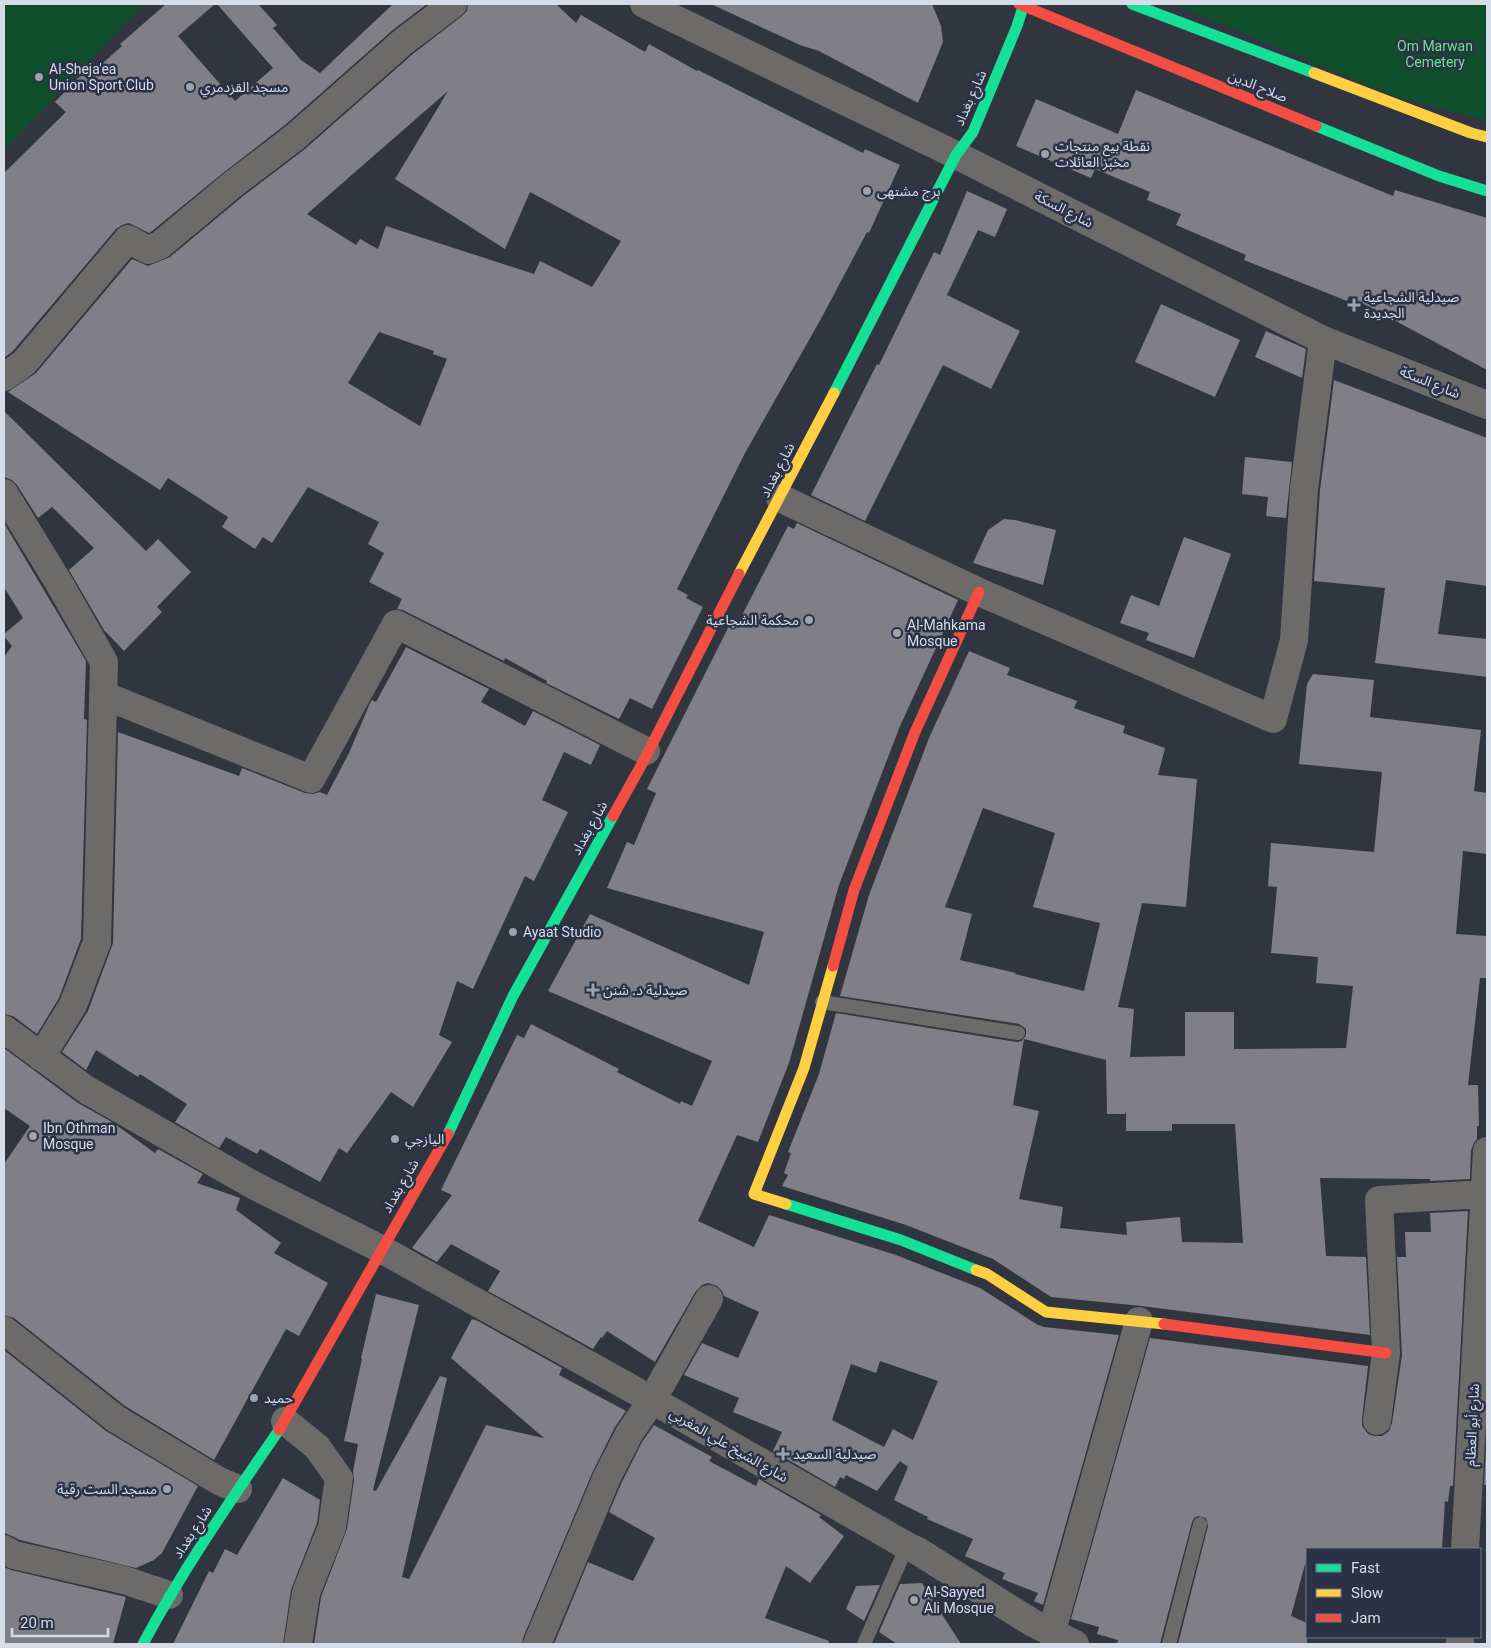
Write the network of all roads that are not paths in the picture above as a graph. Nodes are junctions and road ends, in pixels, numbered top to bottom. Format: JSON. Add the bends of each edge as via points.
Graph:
{"nodes":[{"id":1,"x":453,"y":4,"type":"edge"},
{"id":2,"x":644,"y":4,"type":"edge"},
{"id":3,"x":1132,"y":4,"type":"edge"},
{"id":4,"x":1022,"y":5,"type":"edge"},
{"id":5,"x":1487,"y":137,"type":"edge"},
{"id":6,"x":956,"y":155,"type":"junction"},
{"id":7,"x":1487,"y":191,"type":"edge"},
{"id":8,"x":1323,"y":340,"type":"junction"},
{"id":9,"x":4,"y":377,"type":"edge"},
{"id":10,"x":1487,"y":405,"type":"edge"},
{"id":11,"x":4,"y":493,"type":"edge"},
{"id":12,"x":780,"y":498,"type":"junction"},
{"id":13,"x":979,"y":592,"type":"junction"},
{"id":14,"x":103,"y":695,"type":"junction"},
{"id":15,"x":646,"y":752,"type":"junction"},
{"id":16,"x":822,"y":1002,"type":"junction"},
{"id":17,"x":4,"y":1029,"type":"edge"},
{"id":18,"x":1018,"y":1033,"type":"dead end"},
{"id":19,"x":41,"y":1057,"type":"junction"},
{"id":20,"x":1487,"y":1151,"type":"edge"},
{"id":21,"x":1485,"y":1194,"type":"junction"},
{"id":22,"x":381,"y":1249,"type":"junction"},
{"id":23,"x":710,"y":1298,"type":"dead end"},
{"id":24,"x":1139,"y":1321,"type":"junction"},
{"id":25,"x":4,"y":1330,"type":"edge"},
{"id":26,"x":1386,"y":1353,"type":"junction"},
{"id":27,"x":652,"y":1400,"type":"junction"},
{"id":28,"x":285,"y":1421,"type":"junction"},
{"id":29,"x":1377,"y":1421,"type":"dead end"},
{"id":30,"x":238,"y":1489,"type":"junction"},
{"id":31,"x":1200,"y":1524,"type":"dead end"},
{"id":32,"x":906,"y":1546,"type":"junction"},
{"id":33,"x":1465,"y":1548,"type":"edge"},
{"id":34,"x":4,"y":1549,"type":"edge"},
{"id":35,"x":169,"y":1595,"type":"junction"},
{"id":36,"x":1046,"y":1636,"type":"edge"},
{"id":37,"x":144,"y":1644,"type":"edge"},
{"id":38,"x":298,"y":1644,"type":"edge"},
{"id":39,"x":537,"y":1644,"type":"edge"},
{"id":40,"x":864,"y":1644,"type":"edge"},
{"id":41,"x":1169,"y":1644,"type":"edge"}],
"edges":[{"from":1,"to":9,"type":"street","via":[[404,41],[295,137],[160,245],[148,250],[128,239],[24,363]]},
{"from":2,"to":6,"type":"street","name":"شارع السكة"},
{"from":3,"to":5,"type":"main road"},
{"from":4,"to":6,"type":"main road","name":"شارع بغداد","via":[[1017,26],[973,132]]},
{"from":4,"to":7,"type":"main road","name":"صلاح الدين","via":[[1439,176]]},
{"from":6,"to":8,"type":"street","name":"شارع السكة"},
{"from":6,"to":12,"type":"main road","name":"شارع بغداد"},
{"from":8,"to":10,"type":"street","name":"شارع السكة"},
{"from":8,"to":13,"type":"street","via":[[1304,489],[1294,640],[1273,719]]},
{"from":11,"to":14,"type":"street","via":[[104,662]]},
{"from":12,"to":13,"type":"street"},
{"from":12,"to":15,"type":"main road","name":"شارع بغداد"},
{"from":13,"to":16,"type":"main road","via":[[915,732],[869,850],[854,890]]},
{"from":14,"to":15,"type":"street","via":[[311,779],[396,624]]},
{"from":14,"to":19,"type":"street","via":[[97,942],[73,1005]]},
{"from":15,"to":22,"type":"main road","name":"شارع بغداد","via":[[513,996],[449,1132]]},
{"from":16,"to":18,"type":"lane"},
{"from":16,"to":24,"type":"main road","via":[[804,1068],[754,1194],[901,1240],[987,1274],[1046,1312]]},
{"from":17,"to":19,"type":"street","name":"شارع الشيخ علي المغربي"},
{"from":19,"to":22,"type":"street","name":"شارع الشيخ علي المغربي","via":[[87,1090],[255,1186]]},
{"from":20,"to":21,"type":"street","name":"شارع أبو العظام"},
{"from":21,"to":26,"type":"street","via":[[1379,1200]]},
{"from":21,"to":33,"type":"street","name":"شارع أبو العظام"},
{"from":22,"to":27,"type":"street","name":"شارع الشيخ علي المغربي"},
{"from":22,"to":28,"type":"main road","name":"شارع بغداد"},
{"from":23,"to":27,"type":"street"},
{"from":24,"to":26,"type":"main road"},
{"from":24,"to":36,"type":"street"},
{"from":25,"to":30,"type":"street","via":[[116,1420]]},
{"from":26,"to":29,"type":"street"},
{"from":27,"to":32,"type":"street","name":"شارع الشيخ علي المغربي"},
{"from":27,"to":39,"type":"street","via":[[628,1434],[607,1477]]},
{"from":28,"to":30,"type":"main road","name":"شارع بغداد"},
{"from":28,"to":38,"type":"street","via":[[317,1447],[339,1478],[332,1527],[306,1593]]},
{"from":30,"to":35,"type":"main road","name":"شارع بغداد"},
{"from":31,"to":41,"type":"lane"},
{"from":32,"to":36,"type":"street","name":"شارع الشيخ علي المغربي"},
{"from":32,"to":40,"type":"lane"},
{"from":34,"to":35,"type":"street","via":[[14,1555],[124,1580]]},
{"from":35,"to":37,"type":"main road","name":"شارع بغداد"}]}
